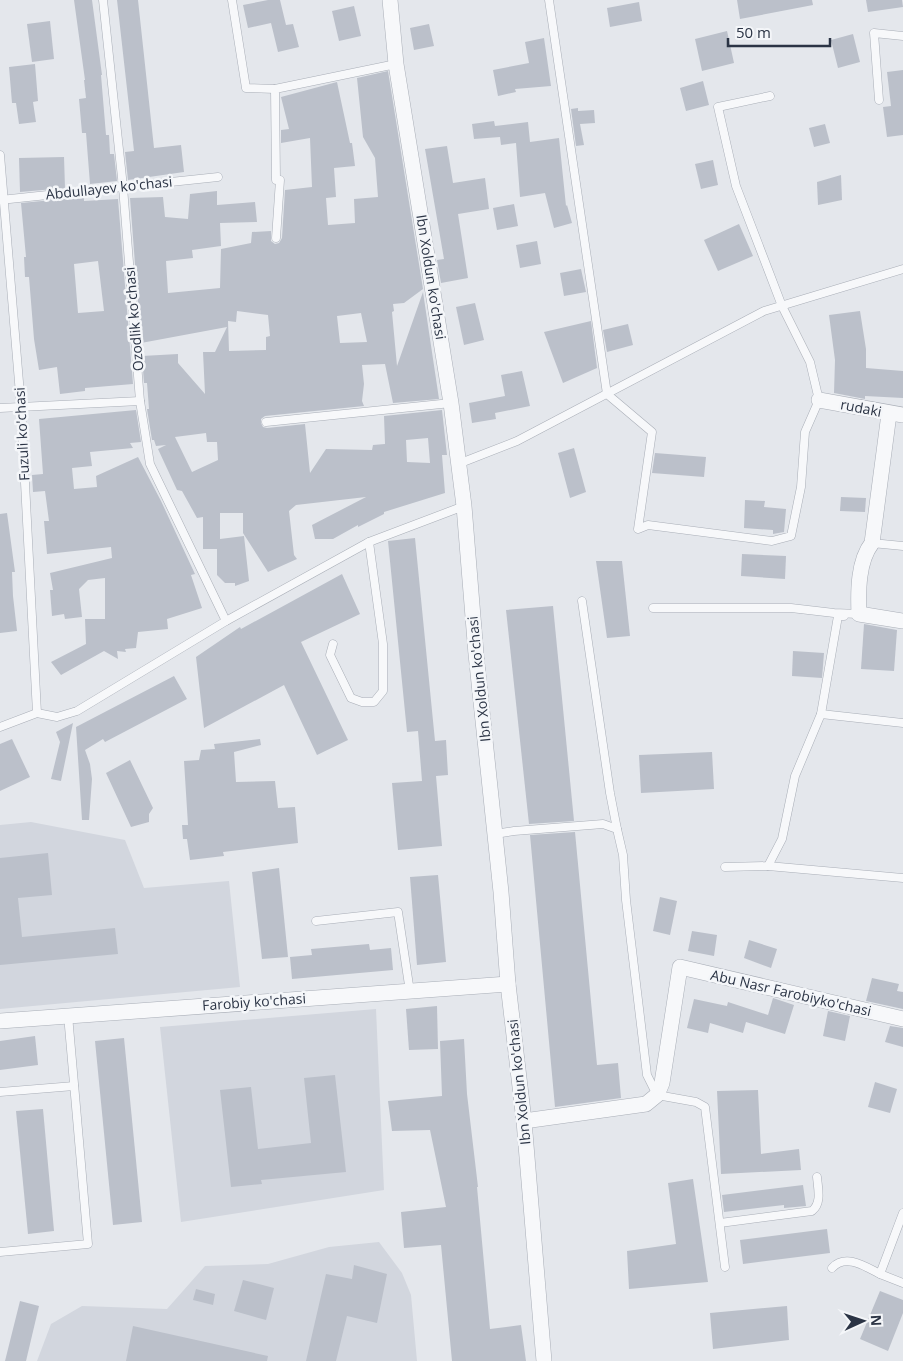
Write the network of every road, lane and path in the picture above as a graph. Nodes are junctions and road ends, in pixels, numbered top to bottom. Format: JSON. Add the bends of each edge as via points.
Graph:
{"nodes":[{"id":1,"x":103,"y":0,"type":"edge"},
{"id":2,"x":232,"y":0,"type":"edge"},
{"id":3,"x":390,"y":0,"type":"edge"},
{"id":4,"x":548,"y":0,"type":"edge"},
{"id":5,"x":903,"y":36,"type":"edge"},
{"id":6,"x":396,"y":64,"type":"junction"},
{"id":7,"x":275,"y":89,"type":"junction"},
{"id":8,"x":770,"y":96,"type":"dead end"},
{"id":9,"x":879,"y":100,"type":"dead end"},
{"id":10,"x":0,"y":155,"type":"edge"},
{"id":11,"x":218,"y":177,"type":"dead end"},
{"id":12,"x":123,"y":187,"type":"junction"},
{"id":13,"x":2,"y":200,"type":"edge"},
{"id":14,"x":276,"y":238,"type":"dead end"},
{"id":15,"x":903,"y":269,"type":"edge"},
{"id":16,"x":782,"y":306,"type":"junction"},
{"id":17,"x":607,"y":394,"type":"junction"},
{"id":18,"x":140,"y":400,"type":"junction"},
{"id":19,"x":819,"y":400,"type":"junction"},
{"id":20,"x":451,"y":403,"type":"junction"},
{"id":21,"x":21,"y":406,"type":"junction"},
{"id":22,"x":0,"y":408,"type":"edge"},
{"id":23,"x":896,"y":414,"type":"edge"},
{"id":24,"x":266,"y":422,"type":"dead end"},
{"id":25,"x":458,"y":464,"type":"junction"},
{"id":26,"x":464,"y":506,"type":"junction"},
{"id":27,"x":369,"y":542,"type":"junction"},
{"id":28,"x":872,"y":543,"type":"junction"},
{"id":29,"x":903,"y":546,"type":"edge"},
{"id":30,"x":582,"y":601,"type":"dead end"},
{"id":31,"x":653,"y":608,"type":"dead end"},
{"id":32,"x":858,"y":614,"type":"junction"},
{"id":33,"x":226,"y":621,"type":"junction"},
{"id":34,"x":903,"y":621,"type":"edge"},
{"id":35,"x":333,"y":644,"type":"dead end"},
{"id":36,"x":37,"y":713,"type":"junction"},
{"id":37,"x":821,"y":714,"type":"junction"},
{"id":38,"x":903,"y":723,"type":"edge"},
{"id":39,"x":0,"y":727,"type":"edge"},
{"id":40,"x":617,"y":830,"type":"junction"},
{"id":41,"x":495,"y":834,"type":"junction"},
{"id":42,"x":768,"y":866,"type":"junction"},
{"id":43,"x":725,"y":867,"type":"dead end"},
{"id":44,"x":903,"y":878,"type":"edge"},
{"id":45,"x":316,"y":921,"type":"dead end"},
{"id":46,"x":508,"y":984,"type":"junction"},
{"id":47,"x":410,"y":992,"type":"junction"},
{"id":48,"x":68,"y":1015,"type":"junction"},
{"id":49,"x":903,"y":1019,"type":"edge"},
{"id":50,"x":0,"y":1021,"type":"edge"},
{"id":51,"x":74,"y":1086,"type":"junction"},
{"id":52,"x":0,"y":1092,"type":"edge"},
{"id":53,"x":657,"y":1095,"type":"junction"},
{"id":54,"x":524,"y":1121,"type":"junction"},
{"id":55,"x":818,"y":1177,"type":"dead end"},
{"id":56,"x":903,"y":1212,"type":"edge"},
{"id":57,"x":720,"y":1223,"type":"junction"},
{"id":58,"x":0,"y":1252,"type":"edge"},
{"id":59,"x":725,"y":1267,"type":"dead end"},
{"id":60,"x":832,"y":1268,"type":"dead end"},
{"id":61,"x":880,"y":1274,"type":"junction"},
{"id":62,"x":903,"y":1283,"type":"edge"},
{"id":63,"x":544,"y":1361,"type":"edge"}],
"edges":[{"from":1,"to":12,"type":"lane","name":"Ozodlik ko'chasi"},
{"from":2,"to":7,"type":"lane","via":[[246,88]]},
{"from":3,"to":6,"type":"street","name":"Ibn Xoldun ko'chasi"},
{"from":4,"to":17,"type":"lane"},
{"from":5,"to":9,"type":"lane","via":[[874,33]]},
{"from":6,"to":7,"type":"lane"},
{"from":6,"to":20,"type":"street","name":"Ibn Xoldun ko'chasi"},
{"from":7,"to":14,"type":"lane","via":[[276,180],[280,180]]},
{"from":8,"to":16,"type":"lane","via":[[718,107],[736,186]]},
{"from":10,"to":13,"type":"lane","name":"Fuzuli ko'chasi"},
{"from":11,"to":12,"type":"lane","name":"Abdullayev ko'chasi"},
{"from":12,"to":13,"type":"lane","name":"Abdullayev ko'chasi"},
{"from":12,"to":18,"type":"lane","name":"Ozodlik ko'chasi"},
{"from":13,"to":21,"type":"lane","name":"Fuzuli ko'chasi"},
{"from":15,"to":16,"type":"lane"},
{"from":16,"to":17,"type":"lane","via":[[764,311]]},
{"from":16,"to":19,"type":"lane","via":[[810,362]]},
{"from":17,"to":19,"type":"lane","via":[[652,432],[638,529],[648,525],[772,541],[790,536],[800,487],[805,432]]},
{"from":17,"to":25,"type":"lane","via":[[517,441]]},
{"from":18,"to":21,"type":"lane"},
{"from":18,"to":33,"type":"lane","name":"Ozodlik ko'chasi","via":[[150,464]]},
{"from":19,"to":23,"type":"street","name":"rudaki"},
{"from":20,"to":24,"type":"lane"},
{"from":20,"to":25,"type":"street","name":"Ibn Xoldun ko'chasi"},
{"from":21,"to":22,"type":"lane"},
{"from":21,"to":36,"type":"lane","name":"Fuzuli ko'chasi"},
{"from":23,"to":28,"type":"street"},
{"from":25,"to":26,"type":"street","name":"Ibn Xoldun ko'chasi"},
{"from":26,"to":27,"type":"lane"},
{"from":26,"to":41,"type":"street","name":"Ibn Xoldun ko'chasi"},
{"from":27,"to":33,"type":"lane"},
{"from":27,"to":35,"type":"lane","via":[[383,644],[383,691],[374,702],[351,698],[330,655]]},
{"from":28,"to":29,"type":"lane"},
{"from":28,"to":32,"type":"street","via":[[866,551],[858,593]]},
{"from":30,"to":40,"type":"lane"},
{"from":31,"to":32,"type":"lane","via":[[791,608]]},
{"from":32,"to":34,"type":"street"},
{"from":32,"to":37,"type":"lane","via":[[838,616]]},
{"from":33,"to":36,"type":"lane","via":[[77,711],[57,717]]},
{"from":36,"to":39,"type":"lane"},
{"from":37,"to":38,"type":"lane"},
{"from":37,"to":42,"type":"lane","via":[[795,776],[782,839]]},
{"from":40,"to":41,"type":"lane","via":[[604,824]]},
{"from":40,"to":53,"type":"lane","via":[[623,855],[648,1075]]},
{"from":41,"to":46,"type":"street","name":"Ibn Xoldun ko'chasi"},
{"from":42,"to":43,"type":"lane"},
{"from":42,"to":44,"type":"lane"},
{"from":45,"to":47,"type":"lane","via":[[398,912]]},
{"from":46,"to":47,"type":"street","name":"Farobiy ko'chasi"},
{"from":46,"to":54,"type":"street","name":"Ibn Xoldun ko'chasi"},
{"from":47,"to":48,"type":"street","name":"Farobiy ko'chasi"},
{"from":48,"to":50,"type":"street","name":"Farobiy ko'chasi"},
{"from":48,"to":51,"type":"lane"},
{"from":49,"to":53,"type":"street","name":"Abu Nasr Farobiyko'chasi","via":[[680,967],[662,1083]]},
{"from":51,"to":52,"type":"lane"},
{"from":51,"to":58,"type":"lane","via":[[88,1244]]},
{"from":53,"to":54,"type":"street","via":[[646,1104]]},
{"from":53,"to":57,"type":"lane","via":[[696,1102],[705,1107]]},
{"from":54,"to":63,"type":"street","name":"Ibn Xoldun ko'chasi"},
{"from":55,"to":57,"type":"lane","via":[[819,1200],[812,1211]]},
{"from":56,"to":61,"type":"lane"},
{"from":57,"to":59,"type":"lane"},
{"from":60,"to":61,"type":"lane","via":[[853,1261]]},
{"from":61,"to":62,"type":"lane"}]}
